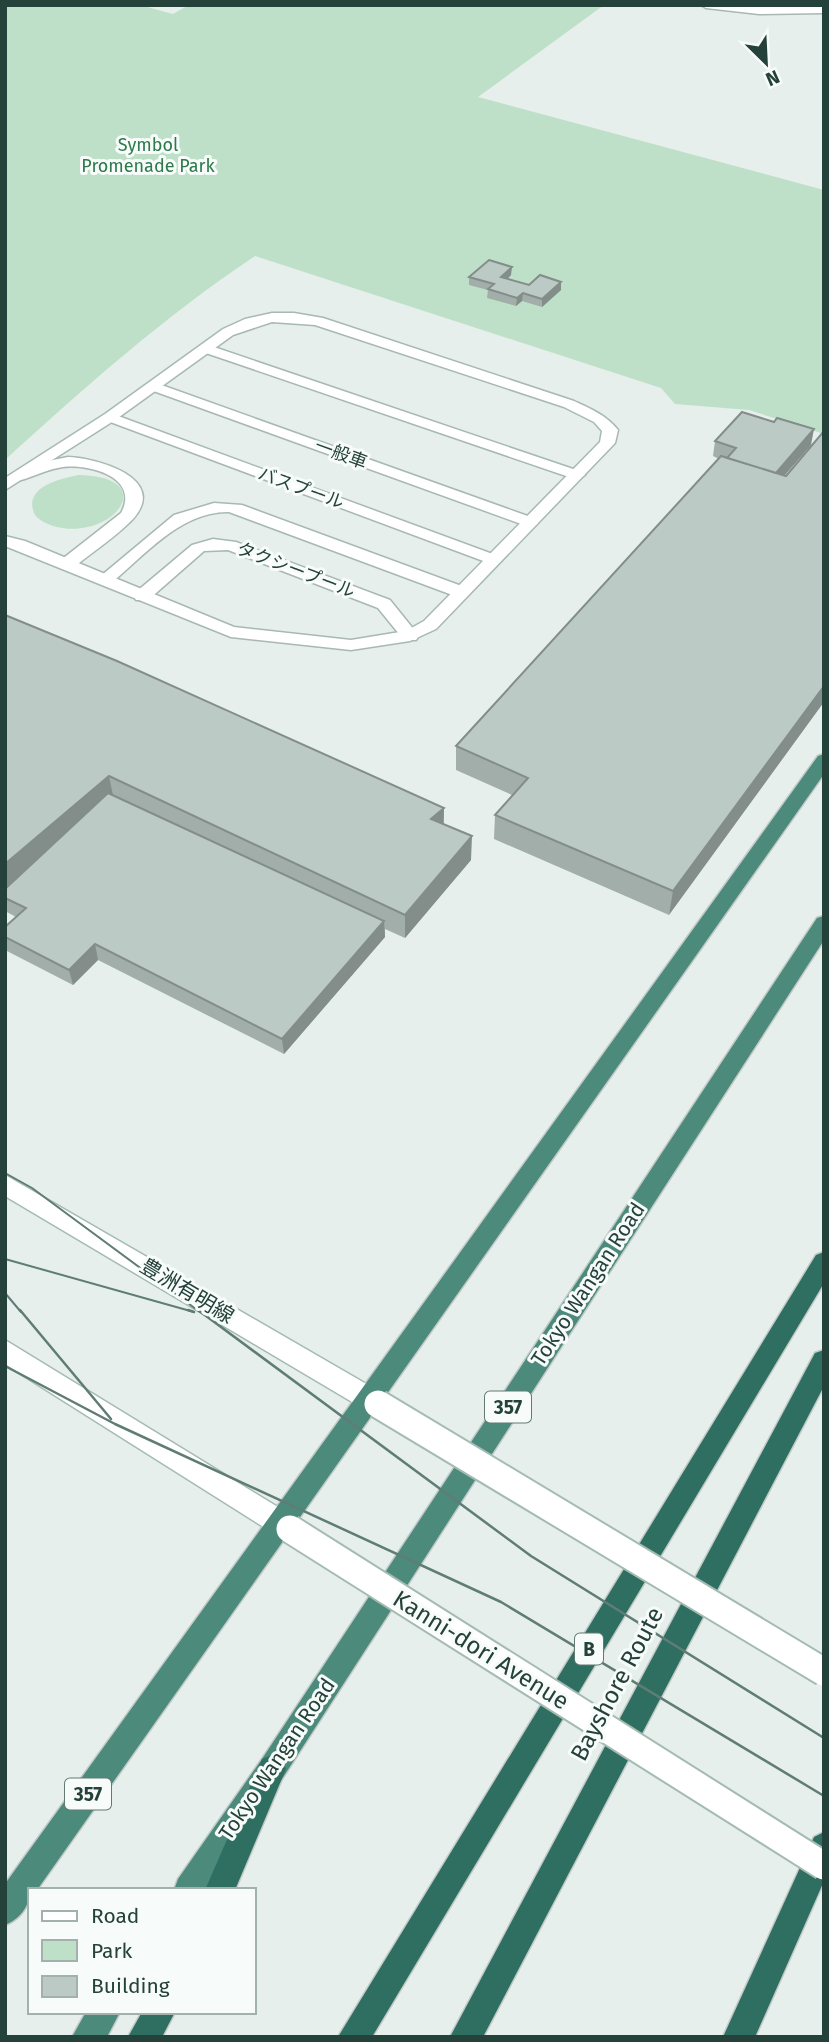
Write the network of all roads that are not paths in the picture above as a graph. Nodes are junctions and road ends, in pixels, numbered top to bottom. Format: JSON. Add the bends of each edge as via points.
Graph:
{"nodes":[{"id":1,"x":706,"y":5,"type":"edge"},
{"id":2,"x":824,"y":10,"type":"edge"},
{"id":3,"x":205,"y":348,"type":"junction"},
{"id":4,"x":153,"y":386,"type":"junction"},
{"id":5,"x":110,"y":417,"type":"junction"},
{"id":6,"x":21,"y":475,"type":"junction"},
{"id":7,"x":577,"y":475,"type":"junction"},
{"id":8,"x":5,"y":487,"type":"edge"},
{"id":9,"x":530,"y":522,"type":"junction"},
{"id":10,"x":5,"y":530,"type":"edge"},
{"id":11,"x":12,"y":542,"type":"edge"},
{"id":12,"x":492,"y":559,"type":"junction"},
{"id":13,"x":67,"y":564,"type":"junction"},
{"id":14,"x":104,"y":580,"type":"junction"},
{"id":15,"x":461,"y":592,"type":"junction"},
{"id":16,"x":142,"y":596,"type":"junction"},
{"id":17,"x":410,"y":636,"type":"junction"},
{"id":18,"x":824,"y":760,"type":"edge"},
{"id":19,"x":824,"y":923,"type":"edge"},
{"id":20,"x":5,"y":1184,"type":"edge"},
{"id":21,"x":824,"y":1262,"type":"edge"},
{"id":22,"x":5,"y":1351,"type":"edge"},
{"id":23,"x":824,"y":1361,"type":"edge"},
{"id":24,"x":373,"y":1401,"type":"junction"},
{"id":25,"x":285,"y":1526,"type":"junction"},
{"id":26,"x":824,"y":1672,"type":"edge"},
{"id":27,"x":272,"y":1769,"type":"junction"},
{"id":28,"x":824,"y":1847,"type":"edge"},
{"id":29,"x":824,"y":1866,"type":"edge"},
{"id":30,"x":190,"y":1888,"type":"edge"},
{"id":31,"x":221,"y":1888,"type":"edge"},
{"id":32,"x":5,"y":1910,"type":"edge"},
{"id":33,"x":104,"y":2014,"type":"edge"},
{"id":34,"x":159,"y":2014,"type":"edge"},
{"id":35,"x":88,"y":2037,"type":"edge"},
{"id":36,"x":144,"y":2037,"type":"edge"},
{"id":37,"x":354,"y":2037,"type":"edge"},
{"id":38,"x":466,"y":2037,"type":"edge"},
{"id":39,"x":739,"y":2037,"type":"edge"}],
"edges":[{"from":1,"to":2,"type":"street","via":[[759,11]]},
{"from":3,"to":4,"type":"street"},
{"from":3,"to":7,"type":"street"},
{"from":3,"to":7,"type":"street","via":[[258,319],[302,317],[569,404],[610,430],[607,443]]},
{"from":4,"to":5,"type":"street"},
{"from":4,"to":9,"type":"street","name":"一般車"},
{"from":5,"to":6,"type":"street"},
{"from":5,"to":12,"type":"street","name":"バスプール"},
{"from":6,"to":8,"type":"street"},
{"from":6,"to":13,"type":"street","via":[[56,463],[85,463],[121,475],[130,485],[134,507],[127,516]]},
{"from":7,"to":9,"type":"street"},
{"from":9,"to":12,"type":"street"},
{"from":10,"to":11,"type":"street"},
{"from":11,"to":13,"type":"street"},
{"from":12,"to":15,"type":"street"},
{"from":13,"to":14,"type":"street"},
{"from":14,"to":15,"type":"street","via":[[180,518],[223,507]]},
{"from":14,"to":16,"type":"street"},
{"from":15,"to":17,"type":"street","via":[[430,625]]},
{"from":16,"to":17,"type":"street","via":[[231,632],[351,645]]},
{"from":16,"to":17,"type":"street","name":"タクシープール","via":[[198,548],[230,545],[384,604]]},
{"from":18,"to":24,"type":"highway","number":"357","via":[[477,1245]]},
{"from":19,"to":27,"type":"highway","name":"Tokyo Wangan Road","number":"357"},
{"from":20,"to":24,"type":"street","name":"豊洲有明線"},
{"from":21,"to":37,"type":"highway","number":"B"},
{"from":22,"to":25,"type":"street"},
{"from":23,"to":38,"type":"highway","name":"Bayshore Route"},
{"from":24,"to":25,"type":"highway","number":"357"},
{"from":24,"to":26,"type":"street","bridge":true},
{"from":25,"to":29,"type":"street","name":"Kanni-dori Avenue","bridge":true},
{"from":25,"to":32,"type":"highway","number":"357"},
{"from":27,"to":30,"type":"highway","name":"Tokyo Wangan Road","number":"357"},
{"from":27,"to":31,"type":"highway"},
{"from":28,"to":39,"type":"highway"},
{"from":33,"to":35,"type":"highway"},
{"from":34,"to":36,"type":"highway"}]}
